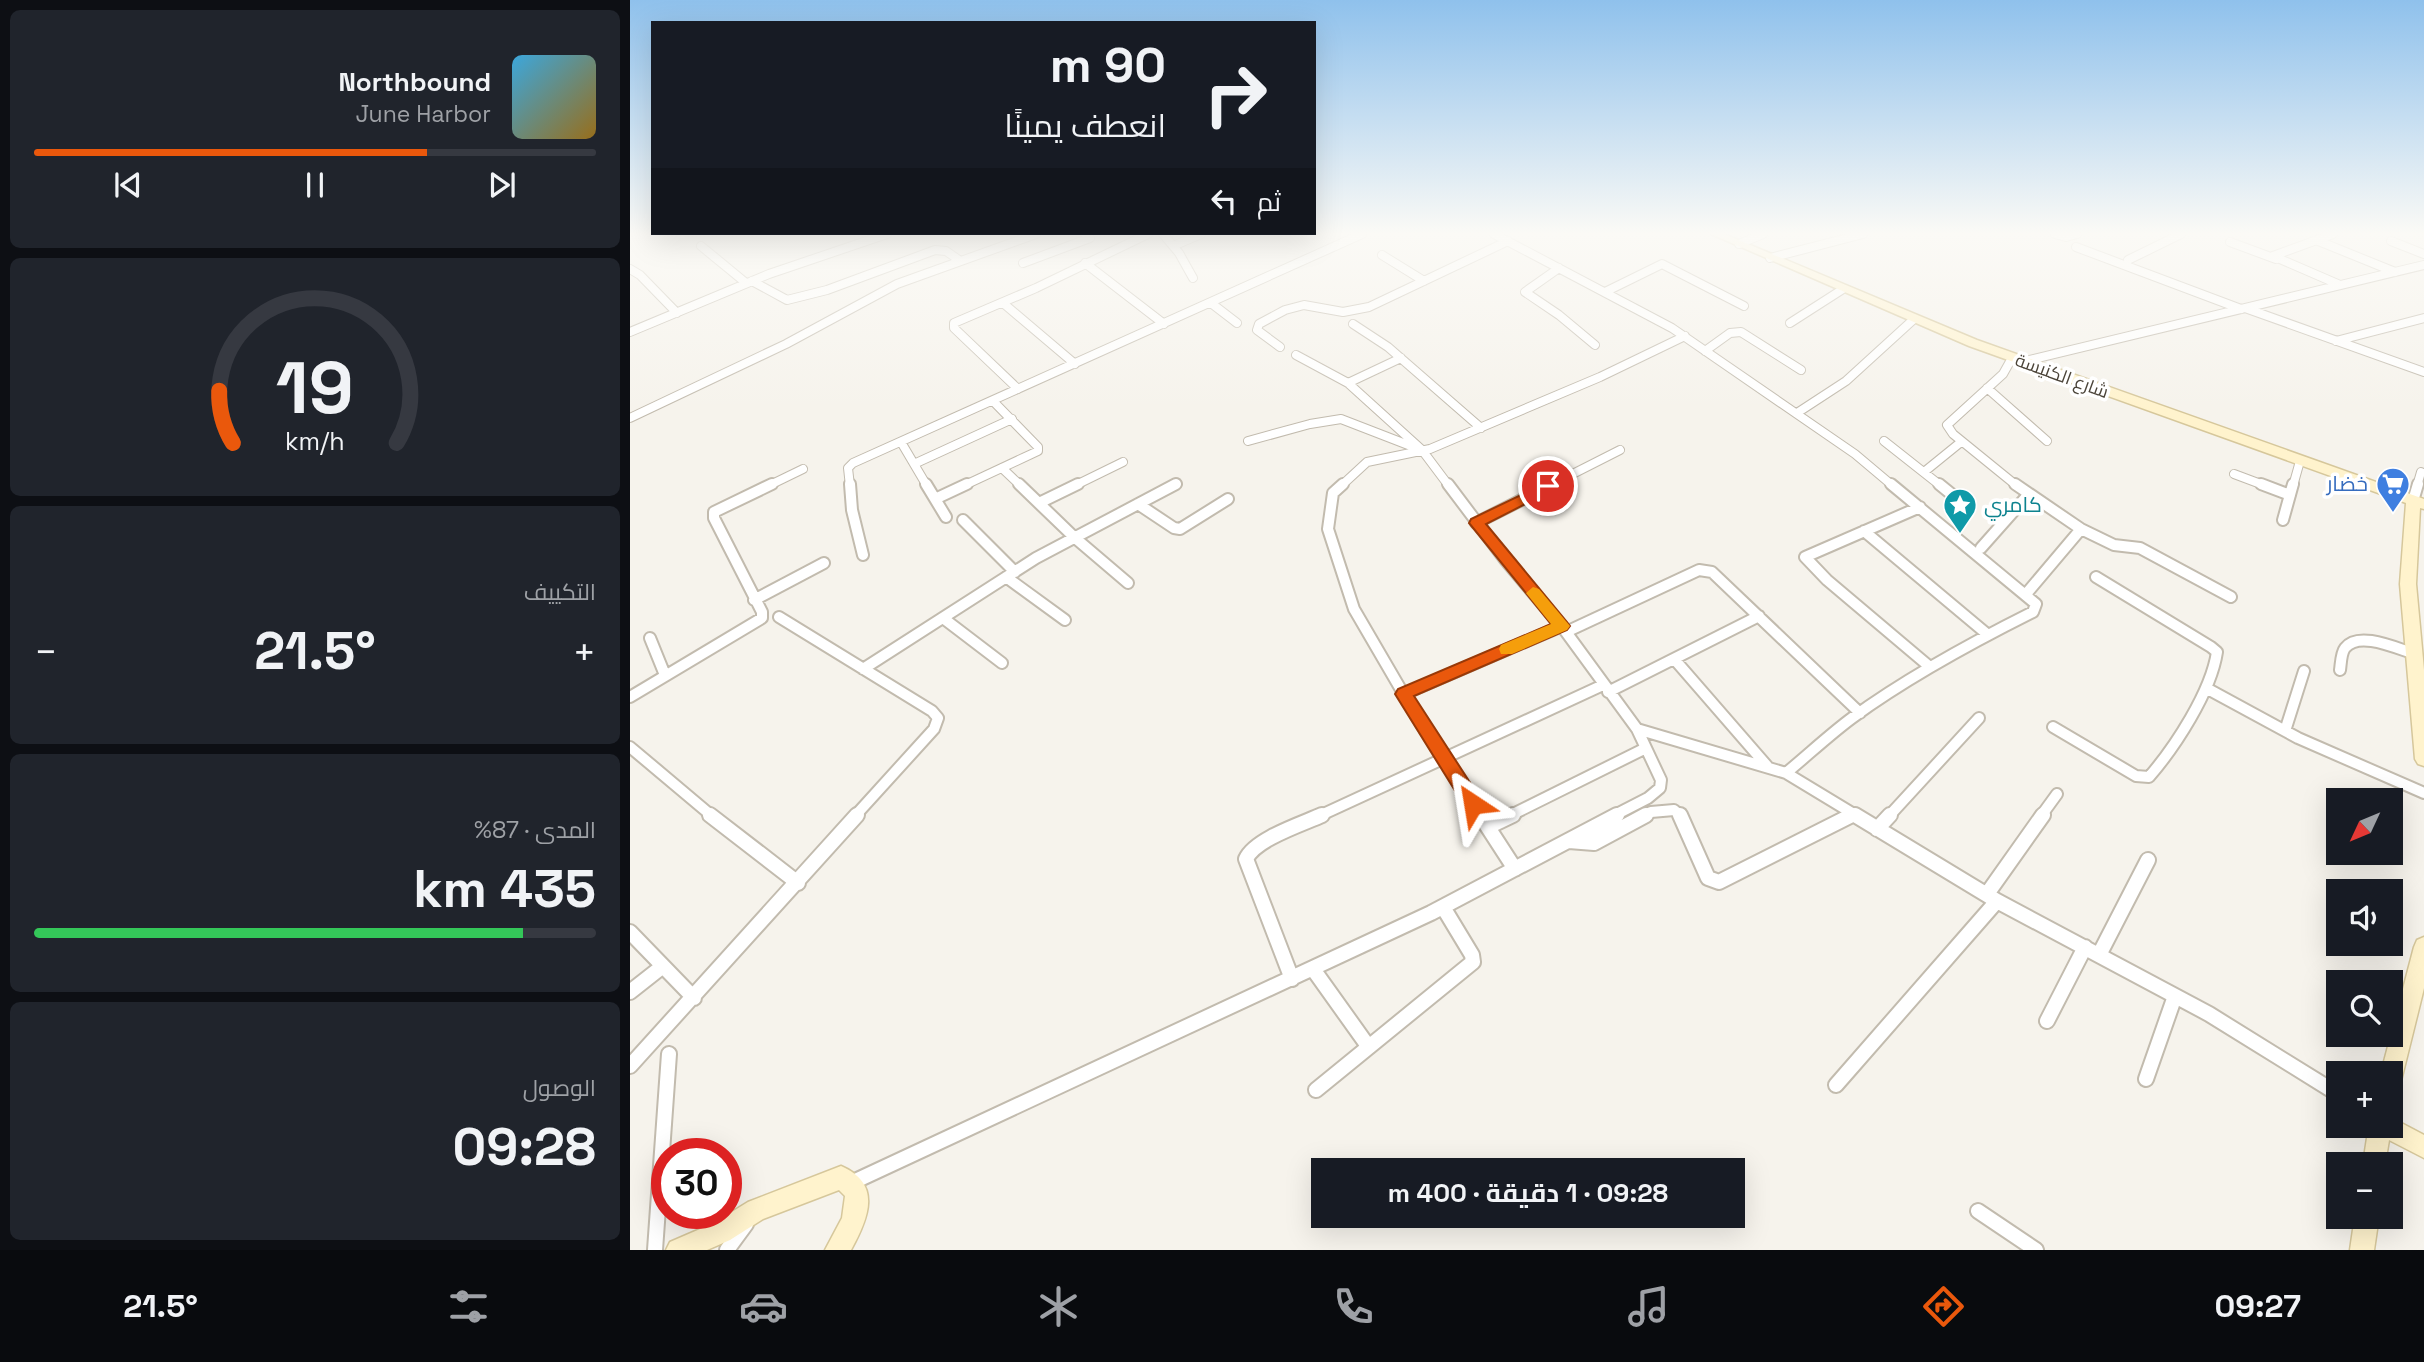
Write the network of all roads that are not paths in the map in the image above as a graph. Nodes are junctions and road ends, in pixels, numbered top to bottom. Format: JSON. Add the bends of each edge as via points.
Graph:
{"nodes":[{"id":1,"x":657,"y":292,"type":"edge"},
{"id":2,"x":725,"y":292,"type":"edge"},
{"id":3,"x":771,"y":292,"type":"edge"},
{"id":4,"x":818,"y":292,"type":"edge"},
{"id":5,"x":880,"y":292,"type":"edge"},
{"id":6,"x":1025,"y":292,"type":"edge"},
{"id":7,"x":1123,"y":292,"type":"edge"},
{"id":8,"x":1234,"y":292,"type":"edge"},
{"id":9,"x":1400,"y":292,"type":"edge"},
{"id":10,"x":1525,"y":292,"type":"edge"},
{"id":11,"x":1605,"y":292,"type":"edge"},
{"id":12,"x":1717,"y":292,"type":"edge"},
{"id":13,"x":1838,"y":292,"type":"edge"},
{"id":14,"x":1851,"y":292,"type":"edge"},
{"id":15,"x":2200,"y":292,"type":"edge"},
{"id":16,"x":2309,"y":292,"type":"edge"},
{"id":17,"x":1003,"y":303,"type":"junction"},
{"id":18,"x":1211,"y":303,"type":"junction"},
{"id":19,"x":1744,"y":306,"type":"dead end"},
{"id":20,"x":2243,"y":308,"type":"junction"},
{"id":21,"x":677,"y":313,"type":"junction"},
{"id":22,"x":2424,"y":318,"type":"edge"},
{"id":23,"x":1914,"y":319,"type":"junction"},
{"id":24,"x":1237,"y":323,"type":"dead end"},
{"id":25,"x":1790,"y":323,"type":"dead end"},
{"id":26,"x":1164,"y":324,"type":"junction"},
{"id":27,"x":1353,"y":324,"type":"dead end"},
{"id":28,"x":630,"y":332,"type":"edge"},
{"id":29,"x":1685,"y":336,"type":"junction"},
{"id":30,"x":2336,"y":341,"type":"junction"},
{"id":31,"x":1595,"y":345,"type":"dead end"},
{"id":32,"x":1280,"y":347,"type":"dead end"},
{"id":33,"x":1705,"y":351,"type":"junction"},
{"id":34,"x":1296,"y":355,"type":"dead end"},
{"id":35,"x":1401,"y":358,"type":"junction"},
{"id":36,"x":2017,"y":360,"type":"junction"},
{"id":37,"x":1075,"y":364,"type":"junction"},
{"id":38,"x":1801,"y":370,"type":"dead end"},
{"id":39,"x":2424,"y":372,"type":"edge"},
{"id":40,"x":1348,"y":383,"type":"junction"},
{"id":41,"x":1987,"y":388,"type":"junction"},
{"id":42,"x":1018,"y":390,"type":"junction"},
{"id":43,"x":993,"y":401,"type":"junction"},
{"id":44,"x":1797,"y":413,"type":"junction"},
{"id":45,"x":630,"y":418,"type":"edge"},
{"id":46,"x":1012,"y":419,"type":"junction"},
{"id":47,"x":1481,"y":428,"type":"junction"},
{"id":48,"x":1884,"y":441,"type":"dead end"},
{"id":49,"x":2047,"y":441,"type":"dead end"},
{"id":50,"x":901,"y":442,"type":"junction"},
{"id":51,"x":1248,"y":442,"type":"dead end"},
{"id":52,"x":1961,"y":442,"type":"junction"},
{"id":53,"x":1620,"y":450,"type":"dead end"},
{"id":54,"x":1423,"y":451,"type":"junction"},
{"id":55,"x":2300,"y":461,"type":"junction"},
{"id":56,"x":1123,"y":462,"type":"dead end"},
{"id":57,"x":914,"y":464,"type":"junction"},
{"id":58,"x":1002,"y":468,"type":"junction"},
{"id":59,"x":803,"y":469,"type":"dead end"},
{"id":60,"x":1924,"y":472,"type":"junction"},
{"id":61,"x":2421,"y":472,"type":"dead end"},
{"id":62,"x":2234,"y":474,"type":"dead end"},
{"id":63,"x":1176,"y":484,"type":"dead end"},
{"id":64,"x":2028,"y":495,"type":"junction"},
{"id":65,"x":2290,"y":495,"type":"junction"},
{"id":66,"x":1955,"y":498,"type":"dead end"},
{"id":67,"x":935,"y":499,"type":"junction"},
{"id":68,"x":1228,"y":499,"type":"dead end"},
{"id":69,"x":2419,"y":502,"type":"edge"},
{"id":70,"x":1039,"y":503,"type":"junction"},
{"id":71,"x":1138,"y":503,"type":"junction"},
{"id":72,"x":1920,"y":507,"type":"junction"},
{"id":73,"x":946,"y":517,"type":"dead end"},
{"id":74,"x":964,"y":520,"type":"dead end"},
{"id":75,"x":2283,"y":520,"type":"dead end"},
{"id":76,"x":1476,"y":523,"type":"junction"},
{"id":77,"x":2081,"y":529,"type":"junction"},
{"id":78,"x":1864,"y":531,"type":"junction"},
{"id":79,"x":1074,"y":537,"type":"junction"},
{"id":80,"x":1981,"y":548,"type":"dead end"},
{"id":81,"x":863,"y":555,"type":"dead end"},
{"id":82,"x":824,"y":563,"type":"dead end"},
{"id":83,"x":1011,"y":574,"type":"junction"},
{"id":84,"x":2096,"y":577,"type":"dead end"},
{"id":85,"x":1128,"y":583,"type":"dead end"},
{"id":86,"x":2026,"y":594,"type":"junction"},
{"id":87,"x":2231,"y":597,"type":"dead end"},
{"id":88,"x":754,"y":600,"type":"junction"},
{"id":89,"x":1759,"y":616,"type":"junction"},
{"id":90,"x":779,"y":617,"type":"dead end"},
{"id":91,"x":943,"y":618,"type":"junction"},
{"id":92,"x":1065,"y":620,"type":"dead end"},
{"id":93,"x":1564,"y":629,"type":"junction"},
{"id":94,"x":1987,"y":634,"type":"junction"},
{"id":95,"x":650,"y":638,"type":"dead end"},
{"id":96,"x":1675,"y":660,"type":"junction"},
{"id":97,"x":2418,"y":661,"type":"edge"},
{"id":98,"x":1002,"y":663,"type":"dead end"},
{"id":99,"x":1930,"y":667,"type":"junction"},
{"id":100,"x":863,"y":669,"type":"junction"},
{"id":101,"x":2304,"y":670,"type":"dead end"},
{"id":102,"x":2340,"y":670,"type":"dead end"},
{"id":103,"x":665,"y":675,"type":"junction"},
{"id":104,"x":1606,"y":688,"type":"junction"},
{"id":105,"x":2206,"y":688,"type":"junction"},
{"id":106,"x":1404,"y":694,"type":"junction"},
{"id":107,"x":630,"y":697,"type":"edge"},
{"id":108,"x":1860,"y":713,"type":"junction"},
{"id":109,"x":1979,"y":718,"type":"dead end"},
{"id":110,"x":2053,"y":727,"type":"dead end"},
{"id":111,"x":1637,"y":729,"type":"junction"},
{"id":112,"x":2285,"y":731,"type":"junction"},
{"id":113,"x":630,"y":747,"type":"edge"},
{"id":114,"x":1646,"y":748,"type":"junction"},
{"id":115,"x":1443,"y":758,"type":"junction"},
{"id":116,"x":2424,"y":759,"type":"edge"},
{"id":117,"x":1768,"y":767,"type":"junction"},
{"id":118,"x":1786,"y":773,"type":"junction"},
{"id":119,"x":2424,"y":793,"type":"edge"},
{"id":120,"x":2056,"y":794,"type":"dead end"},
{"id":121,"x":1853,"y":814,"type":"junction"},
{"id":122,"x":1488,"y":827,"type":"junction"},
{"id":123,"x":1877,"y":829,"type":"junction"},
{"id":124,"x":1569,"y":841,"type":"junction"},
{"id":125,"x":2148,"y":860,"type":"dead end"},
{"id":126,"x":1515,"y":869,"type":"junction"},
{"id":127,"x":798,"y":883,"type":"junction"},
{"id":128,"x":1992,"y":898,"type":"junction"},
{"id":129,"x":1443,"y":907,"type":"junction"},
{"id":130,"x":630,"y":932,"type":"edge"},
{"id":131,"x":2085,"y":947,"type":"junction"},
{"id":132,"x":2424,"y":947,"type":"edge"},
{"id":133,"x":2099,"y":955,"type":"junction"},
{"id":134,"x":663,"y":966,"type":"junction"},
{"id":135,"x":1313,"y":969,"type":"junction"},
{"id":136,"x":1292,"y":979,"type":"junction"},
{"id":137,"x":630,"y":992,"type":"edge"},
{"id":138,"x":2175,"y":996,"type":"junction"},
{"id":139,"x":694,"y":998,"type":"junction"},
{"id":140,"x":2047,"y":1021,"type":"dead end"},
{"id":141,"x":1368,"y":1046,"type":"junction"},
{"id":142,"x":669,"y":1054,"type":"dead end"},
{"id":143,"x":2395,"y":1061,"type":"edge"},
{"id":144,"x":630,"y":1066,"type":"edge"},
{"id":145,"x":2146,"y":1079,"type":"dead end"},
{"id":146,"x":1836,"y":1086,"type":"dead end"},
{"id":147,"x":2326,"y":1086,"type":"edge"},
{"id":148,"x":1316,"y":1090,"type":"dead end"},
{"id":149,"x":2403,"y":1136,"type":"edge"},
{"id":150,"x":2424,"y":1147,"type":"edge"},
{"id":151,"x":851,"y":1182,"type":"junction"},
{"id":152,"x":756,"y":1210,"type":"junction"},
{"id":153,"x":1978,"y":1211,"type":"dead end"},
{"id":154,"x":2365,"y":1229,"type":"edge"},
{"id":155,"x":655,"y":1250,"type":"edge"},
{"id":156,"x":678,"y":1250,"type":"edge"},
{"id":157,"x":727,"y":1250,"type":"edge"},
{"id":158,"x":837,"y":1250,"type":"edge"},
{"id":159,"x":2036,"y":1250,"type":"edge"},
{"id":160,"x":2362,"y":1250,"type":"edge"}],
"edges":[{"from":1,"to":21,"type":"street"},
{"from":2,"to":21,"type":"street"},
{"from":3,"to":4,"type":"street","via":[[787,300]]},
{"from":5,"to":45,"type":"street","via":[[786,344]]},
{"from":6,"to":17,"type":"street"},
{"from":7,"to":26,"type":"street"},
{"from":8,"to":18,"type":"street"},
{"from":9,"to":32,"type":"street","via":[[1354,310],[1314,305],[1285,310],[1256,327]]},
{"from":10,"to":31,"type":"street"},
{"from":11,"to":29,"type":"street"},
{"from":12,"to":19,"type":"street"},
{"from":13,"to":25,"type":"street"},
{"from":14,"to":23,"type":"main road","name":"شارع الكنيسة"},
{"from":15,"to":20,"type":"street"},
{"from":16,"to":20,"type":"street"},
{"from":17,"to":37,"type":"street"},
{"from":17,"to":42,"type":"street","via":[[952,326]]},
{"from":18,"to":24,"type":"street"},
{"from":18,"to":26,"type":"street"},
{"from":20,"to":30,"type":"street"},
{"from":20,"to":36,"type":"street"},
{"from":21,"to":28,"type":"street"},
{"from":22,"to":30,"type":"street"},
{"from":23,"to":36,"type":"main road","name":"شارع الكنيسة"},
{"from":23,"to":44,"type":"street","via":[[1846,382]]},
{"from":26,"to":37,"type":"street"},
{"from":27,"to":35,"type":"street"},
{"from":29,"to":33,"type":"street"},
{"from":29,"to":47,"type":"street"},
{"from":30,"to":39,"type":"street"},
{"from":33,"to":38,"type":"street","via":[[1736,331]]},
{"from":33,"to":44,"type":"street"},
{"from":34,"to":40,"type":"street"},
{"from":35,"to":40,"type":"street"},
{"from":35,"to":47,"type":"street"},
{"from":36,"to":41,"type":"street"},
{"from":36,"to":55,"type":"main road","name":"شارع الكنيسة"},
{"from":37,"to":42,"type":"street"},
{"from":40,"to":54,"type":"street"},
{"from":41,"to":49,"type":"street"},
{"from":41,"to":52,"type":"street","via":[[1948,423]]},
{"from":42,"to":43,"type":"street"},
{"from":43,"to":46,"type":"street"},
{"from":43,"to":50,"type":"street"},
{"from":44,"to":72,"type":"street"},
{"from":46,"to":57,"type":"street"},
{"from":46,"to":58,"type":"street","via":[[1038,451]]},
{"from":47,"to":54,"type":"street"},
{"from":48,"to":60,"type":"street"},
{"from":50,"to":57,"type":"street"},
{"from":50,"to":81,"type":"street","via":[[848,468]]},
{"from":51,"to":54,"type":"street","via":[[1341,419]]},
{"from":52,"to":60,"type":"street"},
{"from":52,"to":64,"type":"street"},
{"from":53,"to":76,"type":"street"},
{"from":54,"to":76,"type":"street"},
{"from":54,"to":106,"type":"street","via":[[1381,458],[1358,468],[1335,489],[1328,517],[1354,610]]},
{"from":55,"to":65,"type":"street"},
{"from":55,"to":69,"type":"main road","name":"شارع الكنيسة"},
{"from":56,"to":70,"type":"street"},
{"from":57,"to":67,"type":"street"},
{"from":58,"to":67,"type":"street"},
{"from":58,"to":70,"type":"street"},
{"from":59,"to":88,"type":"street","via":[[714,512]]},
{"from":60,"to":66,"type":"street"},
{"from":61,"to":69,"type":"street"},
{"from":62,"to":65,"type":"street"},
{"from":63,"to":71,"type":"street"},
{"from":64,"to":77,"type":"street"},
{"from":64,"to":80,"type":"street"},
{"from":65,"to":75,"type":"street"},
{"from":67,"to":73,"type":"street"},
{"from":68,"to":71,"type":"street","via":[[1180,529]]},
{"from":69,"to":97,"type":"main road","via":[[2408,574]]},
{"from":70,"to":79,"type":"street"},
{"from":71,"to":79,"type":"street"},
{"from":72,"to":78,"type":"street"},
{"from":72,"to":86,"type":"street"},
{"from":74,"to":83,"type":"street"},
{"from":76,"to":93,"type":"street"},
{"from":77,"to":86,"type":"street"},
{"from":77,"to":87,"type":"street","via":[[2114,545],[2140,548]]},
{"from":78,"to":94,"type":"street"},
{"from":78,"to":99,"type":"street","via":[[1805,557]]},
{"from":79,"to":83,"type":"street"},
{"from":79,"to":85,"type":"street"},
{"from":82,"to":88,"type":"street"},
{"from":83,"to":91,"type":"street"},
{"from":83,"to":92,"type":"street"},
{"from":84,"to":105,"type":"street","via":[[2217,652]]},
{"from":86,"to":94,"type":"street","via":[[2036,610]]},
{"from":88,"to":103,"type":"street","via":[[762,618]]},
{"from":89,"to":93,"type":"street","via":[[1712,572],[1699,570]]},
{"from":89,"to":96,"type":"street"},
{"from":89,"to":108,"type":"street"},
{"from":90,"to":100,"type":"street"},
{"from":91,"to":98,"type":"street"},
{"from":91,"to":100,"type":"street"},
{"from":93,"to":104,"type":"street"},
{"from":93,"to":106,"type":"street"},
{"from":94,"to":99,"type":"street"},
{"from":95,"to":103,"type":"street"},
{"from":96,"to":104,"type":"street"},
{"from":96,"to":117,"type":"street"},
{"from":97,"to":102,"type":"street","via":[[2369,641],[2352,642],[2343,650]]},
{"from":97,"to":116,"type":"main road"},
{"from":99,"to":108,"type":"street"},
{"from":100,"to":127,"type":"street","via":[[938,718],[934,729]]},
{"from":101,"to":112,"type":"street"},
{"from":103,"to":107,"type":"street"},
{"from":104,"to":111,"type":"street"},
{"from":104,"to":115,"type":"street"},
{"from":105,"to":110,"type":"street","via":[[2148,776],[2136,776]]},
{"from":105,"to":112,"type":"street"},
{"from":106,"to":115,"type":"street"},
{"from":108,"to":118,"type":"street"},
{"from":109,"to":123,"type":"street"},
{"from":111,"to":114,"type":"street"},
{"from":111,"to":117,"type":"street"},
{"from":112,"to":119,"type":"street"},
{"from":113,"to":127,"type":"street"},
{"from":114,"to":122,"type":"street"},
{"from":114,"to":124,"type":"street","via":[[1661,780],[1660,788]]},
{"from":115,"to":122,"type":"street"},
{"from":115,"to":136,"type":"street","via":[[1250,850],[1246,859]]},
{"from":117,"to":118,"type":"street"},
{"from":118,"to":121,"type":"street"},
{"from":120,"to":128,"type":"street"},
{"from":121,"to":123,"type":"street"},
{"from":121,"to":124,"type":"street","via":[[1719,883],[1708,878],[1680,814],[1674,810],[1651,812],[1594,843]]},
{"from":122,"to":126,"type":"street"},
{"from":123,"to":128,"type":"street"},
{"from":124,"to":126,"type":"street"},
{"from":125,"to":133,"type":"street"},
{"from":126,"to":129,"type":"street"},
{"from":127,"to":139,"type":"street"},
{"from":128,"to":131,"type":"street"},
{"from":128,"to":146,"type":"street"},
{"from":129,"to":135,"type":"street"},
{"from":129,"to":141,"type":"street","via":[[1473,962]]},
{"from":130,"to":134,"type":"street"},
{"from":131,"to":133,"type":"street"},
{"from":131,"to":140,"type":"street"},
{"from":132,"to":143,"type":"main road"},
{"from":133,"to":138,"type":"street"},
{"from":134,"to":137,"type":"street"},
{"from":134,"to":139,"type":"street"},
{"from":135,"to":136,"type":"street"},
{"from":135,"to":141,"type":"street"},
{"from":136,"to":151,"type":"street"},
{"from":138,"to":145,"type":"street"},
{"from":138,"to":147,"type":"street"},
{"from":139,"to":144,"type":"street"},
{"from":141,"to":148,"type":"street"},
{"from":142,"to":155,"type":"street"},
{"from":149,"to":150,"type":"main road"},
{"from":151,"to":152,"type":"main road","via":[[841,1178]]},
{"from":151,"to":158,"type":"main road","via":[[858,1195],[856,1213]]},
{"from":152,"to":156,"type":"main road","via":[[722,1232]]},
{"from":152,"to":157,"type":"street"},
{"from":153,"to":159,"type":"street"},
{"from":154,"to":160,"type":"main road"}]}
